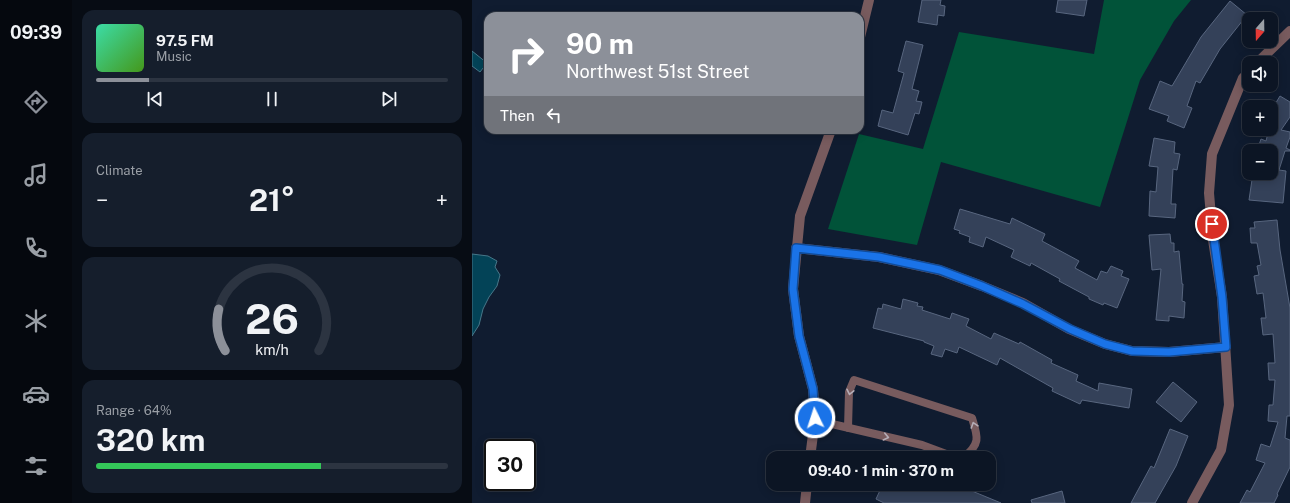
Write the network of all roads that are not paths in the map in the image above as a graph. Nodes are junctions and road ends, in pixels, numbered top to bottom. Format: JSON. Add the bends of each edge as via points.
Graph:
{"nodes":[{"id":1,"x":869,"y":0,"type":"edge"},
{"id":2,"x":864,"y":21,"type":"edge"},
{"id":3,"x":1290,"y":31,"type":"edge"},
{"id":4,"x":1264,"y":56,"type":"edge"},
{"id":5,"x":1242,"y":78,"type":"edge"},
{"id":6,"x":830,"y":134,"type":"edge"},
{"id":7,"x":796,"y":248,"type":"junction"},
{"id":8,"x":1226,"y":347,"type":"junction"},
{"id":9,"x":814,"y":427,"type":"junction"},
{"id":10,"x":848,"y":428,"type":"junction"},
{"id":11,"x":811,"y":451,"type":"edge"},
{"id":12,"x":938,"y":451,"type":"edge"},
{"id":13,"x":972,"y":451,"type":"edge"},
{"id":14,"x":806,"y":491,"type":"edge"},
{"id":15,"x":805,"y":503,"type":"edge"},
{"id":16,"x":1192,"y":503,"type":"edge"}],
"edges":[{"from":1,"to":2,"type":"street"},
{"from":3,"to":4,"type":"street"},
{"from":5,"to":8,"type":"street","via":[[1212,154],[1209,193]]},
{"from":6,"to":7,"type":"street","via":[[800,216]]},
{"from":7,"to":8,"type":"street","via":[[879,257],[940,270],[1023,304],[1105,344],[1132,351],[1169,352]]},
{"from":7,"to":9,"type":"street","via":[[793,289],[799,336],[813,389]]},
{"from":8,"to":16,"type":"street","via":[[1229,405],[1221,450]]},
{"from":9,"to":10,"type":"lane","via":[[832,424]]},
{"from":9,"to":11,"type":"street"},
{"from":10,"to":12,"type":"lane","one_way":true},
{"from":13,"to":10,"type":"lane","one_way":true,"via":[[978,436],[972,418],[854,380],[849,392]]},
{"from":14,"to":15,"type":"street"}]}
